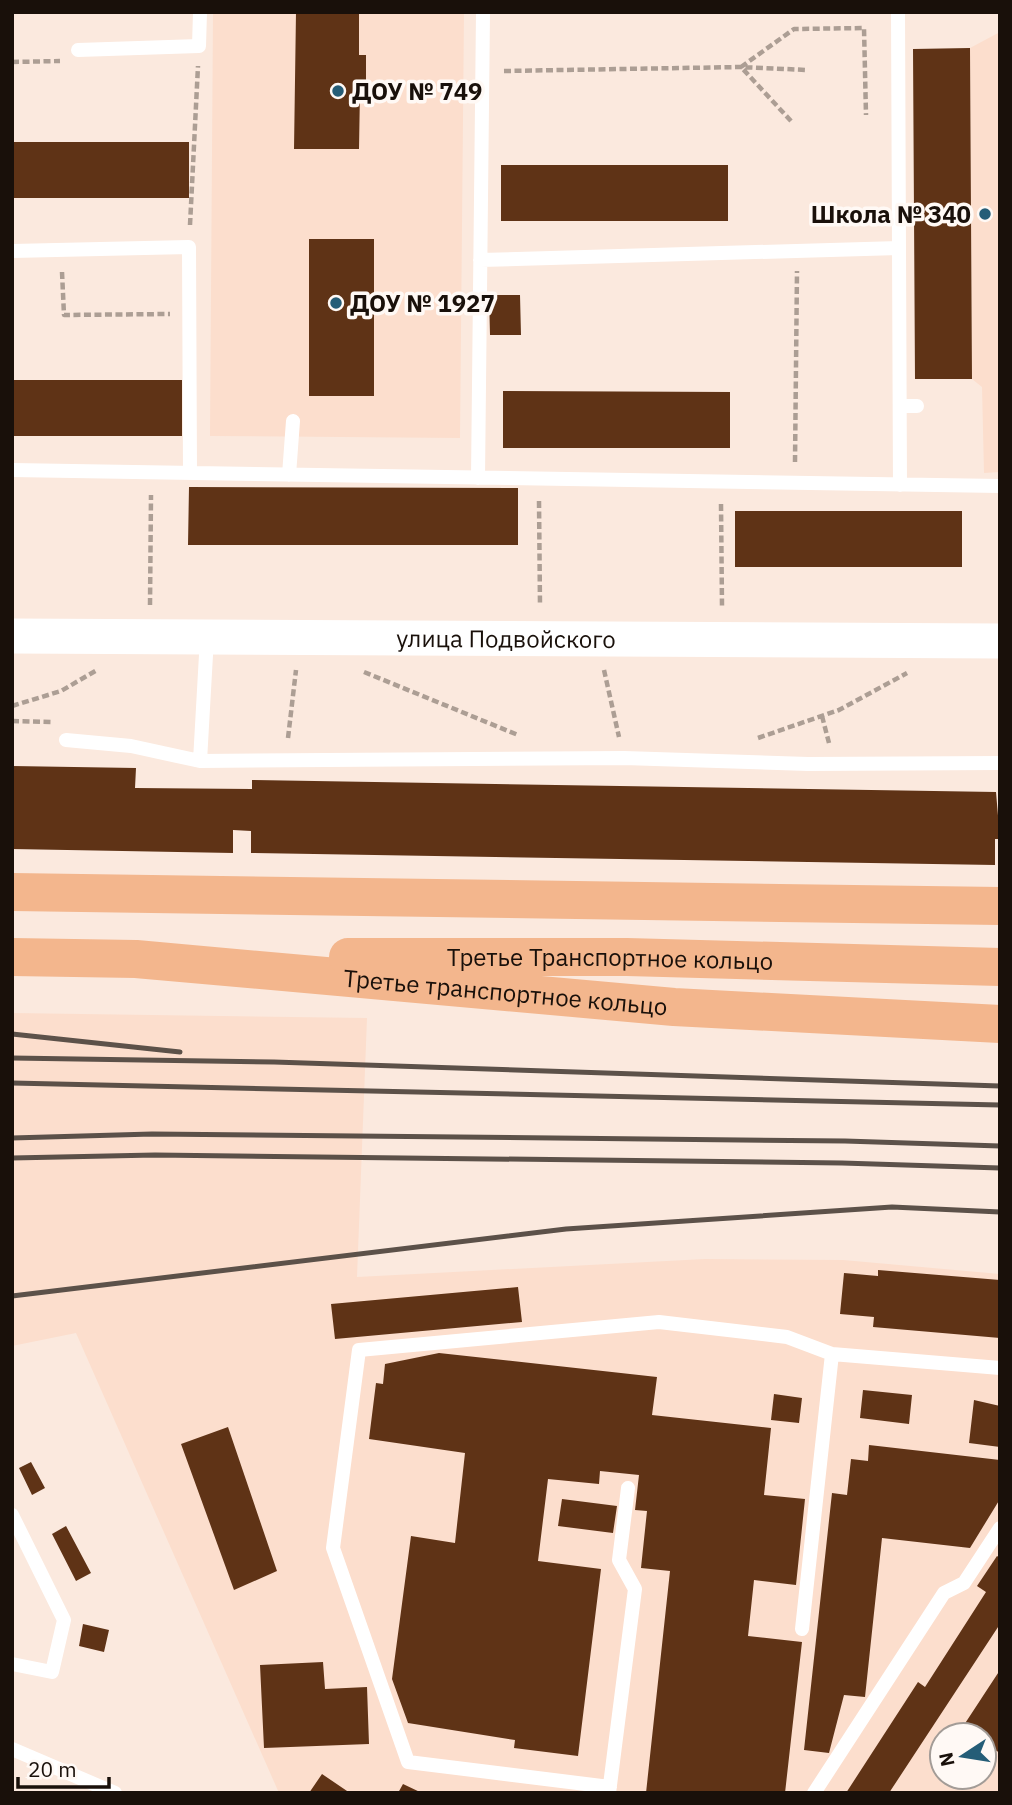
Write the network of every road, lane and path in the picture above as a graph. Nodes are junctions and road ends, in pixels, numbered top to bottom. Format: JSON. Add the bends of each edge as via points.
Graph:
{"nodes":[{"id":1,"x":200,"y":12,"type":"edge"},
{"id":2,"x":483,"y":12,"type":"edge"},
{"id":3,"x":898,"y":12,"type":"edge"},
{"id":4,"x":199,"y":46,"type":"junction"},
{"id":5,"x":78,"y":50,"type":"joint"},
{"id":6,"x":12,"y":62,"type":"edge"},
{"id":7,"x":741,"y":67,"type":"junction"},
{"id":8,"x":482,"y":71,"type":"junction"},
{"id":9,"x":807,"y":71,"type":"dead end"},
{"id":10,"x":866,"y":116,"type":"dead end"},
{"id":11,"x":790,"y":121,"type":"dead end"},
{"id":12,"x":189,"y":247,"type":"junction"},
{"id":13,"x":899,"y":248,"type":"junction"},
{"id":14,"x":61,"y":250,"type":"junction"},
{"id":15,"x":798,"y":250,"type":"junction"},
{"id":16,"x":12,"y":251,"type":"edge"},
{"id":17,"x":480,"y":260,"type":"junction"},
{"id":18,"x":189,"y":314,"type":"junction"},
{"id":19,"x":900,"y":406,"type":"junction"},
{"id":20,"x":917,"y":406,"type":"dead end"},
{"id":21,"x":293,"y":421,"type":"dead end"},
{"id":22,"x":12,"y":471,"type":"edge"},
{"id":23,"x":151,"y":473,"type":"junction"},
{"id":24,"x":190,"y":473,"type":"junction"},
{"id":25,"x":289,"y":475,"type":"junction"},
{"id":26,"x":478,"y":478,"type":"junction"},
{"id":27,"x":539,"y":479,"type":"junction"},
{"id":28,"x":721,"y":482,"type":"junction"},
{"id":29,"x":795,"y":483,"type":"junction"},
{"id":30,"x":900,"y":485,"type":"junction"},
{"id":31,"x":1000,"y":486,"type":"edge"},
{"id":32,"x":150,"y":606,"type":"dead end"},
{"id":33,"x":540,"y":606,"type":"dead end"},
{"id":34,"x":722,"y":606,"type":"dead end"},
{"id":35,"x":12,"y":636,"type":"edge"},
{"id":36,"x":207,"y":637,"type":"junction"},
{"id":37,"x":1000,"y":641,"type":"edge"},
{"id":38,"x":102,"y":667,"type":"dead end"},
{"id":39,"x":603,"y":667,"type":"dead end"},
{"id":40,"x":914,"y":668,"type":"dead end"},
{"id":41,"x":296,"y":669,"type":"dead end"},
{"id":42,"x":360,"y":671,"type":"dead end"},
{"id":43,"x":12,"y":706,"type":"edge"},
{"id":44,"x":12,"y":721,"type":"edge"},
{"id":45,"x":523,"y":738,"type":"dead end"},
{"id":46,"x":66,"y":740,"type":"joint"},
{"id":47,"x":745,"y":743,"type":"dead end"},
{"id":48,"x":624,"y":758,"type":"junction"},
{"id":49,"x":286,"y":760,"type":"junction"},
{"id":50,"x":200,"y":761,"type":"junction"},
{"id":51,"x":1000,"y":763,"type":"edge"},
{"id":52,"x":12,"y":892,"type":"edge"},
{"id":53,"x":1000,"y":906,"type":"edge"},
{"id":54,"x":12,"y":957,"type":"edge"},
{"id":55,"x":136,"y":959,"type":"junction"},
{"id":56,"x":1000,"y":967,"type":"edge"},
{"id":57,"x":1000,"y":1024,"type":"edge"},
{"id":58,"x":832,"y":1354,"type":"junction"},
{"id":59,"x":1000,"y":1368,"type":"edge"},
{"id":60,"x":628,"y":1488,"type":"dead end"},
{"id":61,"x":12,"y":1515,"type":"edge"},
{"id":62,"x":1000,"y":1528,"type":"edge"},
{"id":63,"x":802,"y":1629,"type":"dead end"},
{"id":64,"x":12,"y":1664,"type":"edge"},
{"id":65,"x":12,"y":1749,"type":"edge"},
{"id":66,"x":609,"y":1790,"type":"edge"},
{"id":67,"x":115,"y":1793,"type":"edge"},
{"id":68,"x":814,"y":1793,"type":"edge"}],
"edges":[{"from":1,"to":4,"type":"lane"},
{"from":2,"to":8,"type":"lane"},
{"from":3,"to":13,"type":"lane"},
{"from":4,"to":5,"type":"lane"},
{"from":4,"to":12,"type":"path"},
{"from":5,"to":6,"type":"path","via":[[74,61]]},
{"from":7,"to":8,"type":"path"},
{"from":7,"to":9,"type":"path"},
{"from":7,"to":10,"type":"path","via":[[794,29],[864,29]]},
{"from":7,"to":11,"type":"path"},
{"from":8,"to":17,"type":"lane"},
{"from":12,"to":14,"type":"lane"},
{"from":12,"to":18,"type":"lane"},
{"from":13,"to":15,"type":"lane"},
{"from":13,"to":19,"type":"lane"},
{"from":14,"to":16,"type":"lane"},
{"from":14,"to":18,"type":"path","via":[[64,315]]},
{"from":15,"to":17,"type":"lane"},
{"from":15,"to":29,"type":"path"},
{"from":17,"to":26,"type":"lane"},
{"from":18,"to":24,"type":"lane"},
{"from":19,"to":20,"type":"lane"},
{"from":19,"to":30,"type":"lane"},
{"from":21,"to":25,"type":"lane"},
{"from":22,"to":23,"type":"lane"},
{"from":23,"to":24,"type":"lane"},
{"from":23,"to":32,"type":"path"},
{"from":24,"to":25,"type":"lane"},
{"from":25,"to":26,"type":"lane"},
{"from":26,"to":27,"type":"lane"},
{"from":27,"to":28,"type":"lane"},
{"from":27,"to":33,"type":"path"},
{"from":28,"to":29,"type":"lane"},
{"from":28,"to":34,"type":"path"},
{"from":29,"to":30,"type":"lane"},
{"from":30,"to":31,"type":"lane"},
{"from":35,"to":36,"type":"street","name":"улица Подвойского"},
{"from":36,"to":37,"type":"street","name":"улица Подвойского"},
{"from":36,"to":50,"type":"lane"},
{"from":38,"to":43,"type":"path","via":[[61,691]]},
{"from":39,"to":48,"type":"path"},
{"from":40,"to":47,"type":"path","via":[[839,710]]},
{"from":41,"to":49,"type":"path"},
{"from":42,"to":45,"type":"path"},
{"from":44,"to":46,"type":"path","via":[[61,722]]},
{"from":46,"to":50,"type":"lane","via":[[131,746]]},
{"from":48,"to":49,"type":"lane"},
{"from":48,"to":51,"type":"lane","via":[[808,764]]},
{"from":49,"to":50,"type":"lane"},
{"from":52,"to":53,"type":"main road"},
{"from":54,"to":55,"type":"main road","name":"Третье транспортное кольцо"},
{"from":55,"to":56,"type":"main road","name":"Третье Транспортное кольцо","via":[[627,957]]},
{"from":55,"to":57,"type":"main road","name":"Третье транспортное кольцо","via":[[674,1007]]},
{"from":58,"to":59,"type":"lane"},
{"from":58,"to":63,"type":"lane"},
{"from":58,"to":66,"type":"lane","via":[[788,1337],[659,1322],[359,1350],[333,1548],[408,1762]]},
{"from":60,"to":66,"type":"lane","via":[[619,1560],[635,1589]]},
{"from":61,"to":64,"type":"lane","via":[[64,1620],[52,1672]]},
{"from":62,"to":68,"type":"lane","via":[[964,1583],[944,1593]]},
{"from":65,"to":67,"type":"lane"}]}
